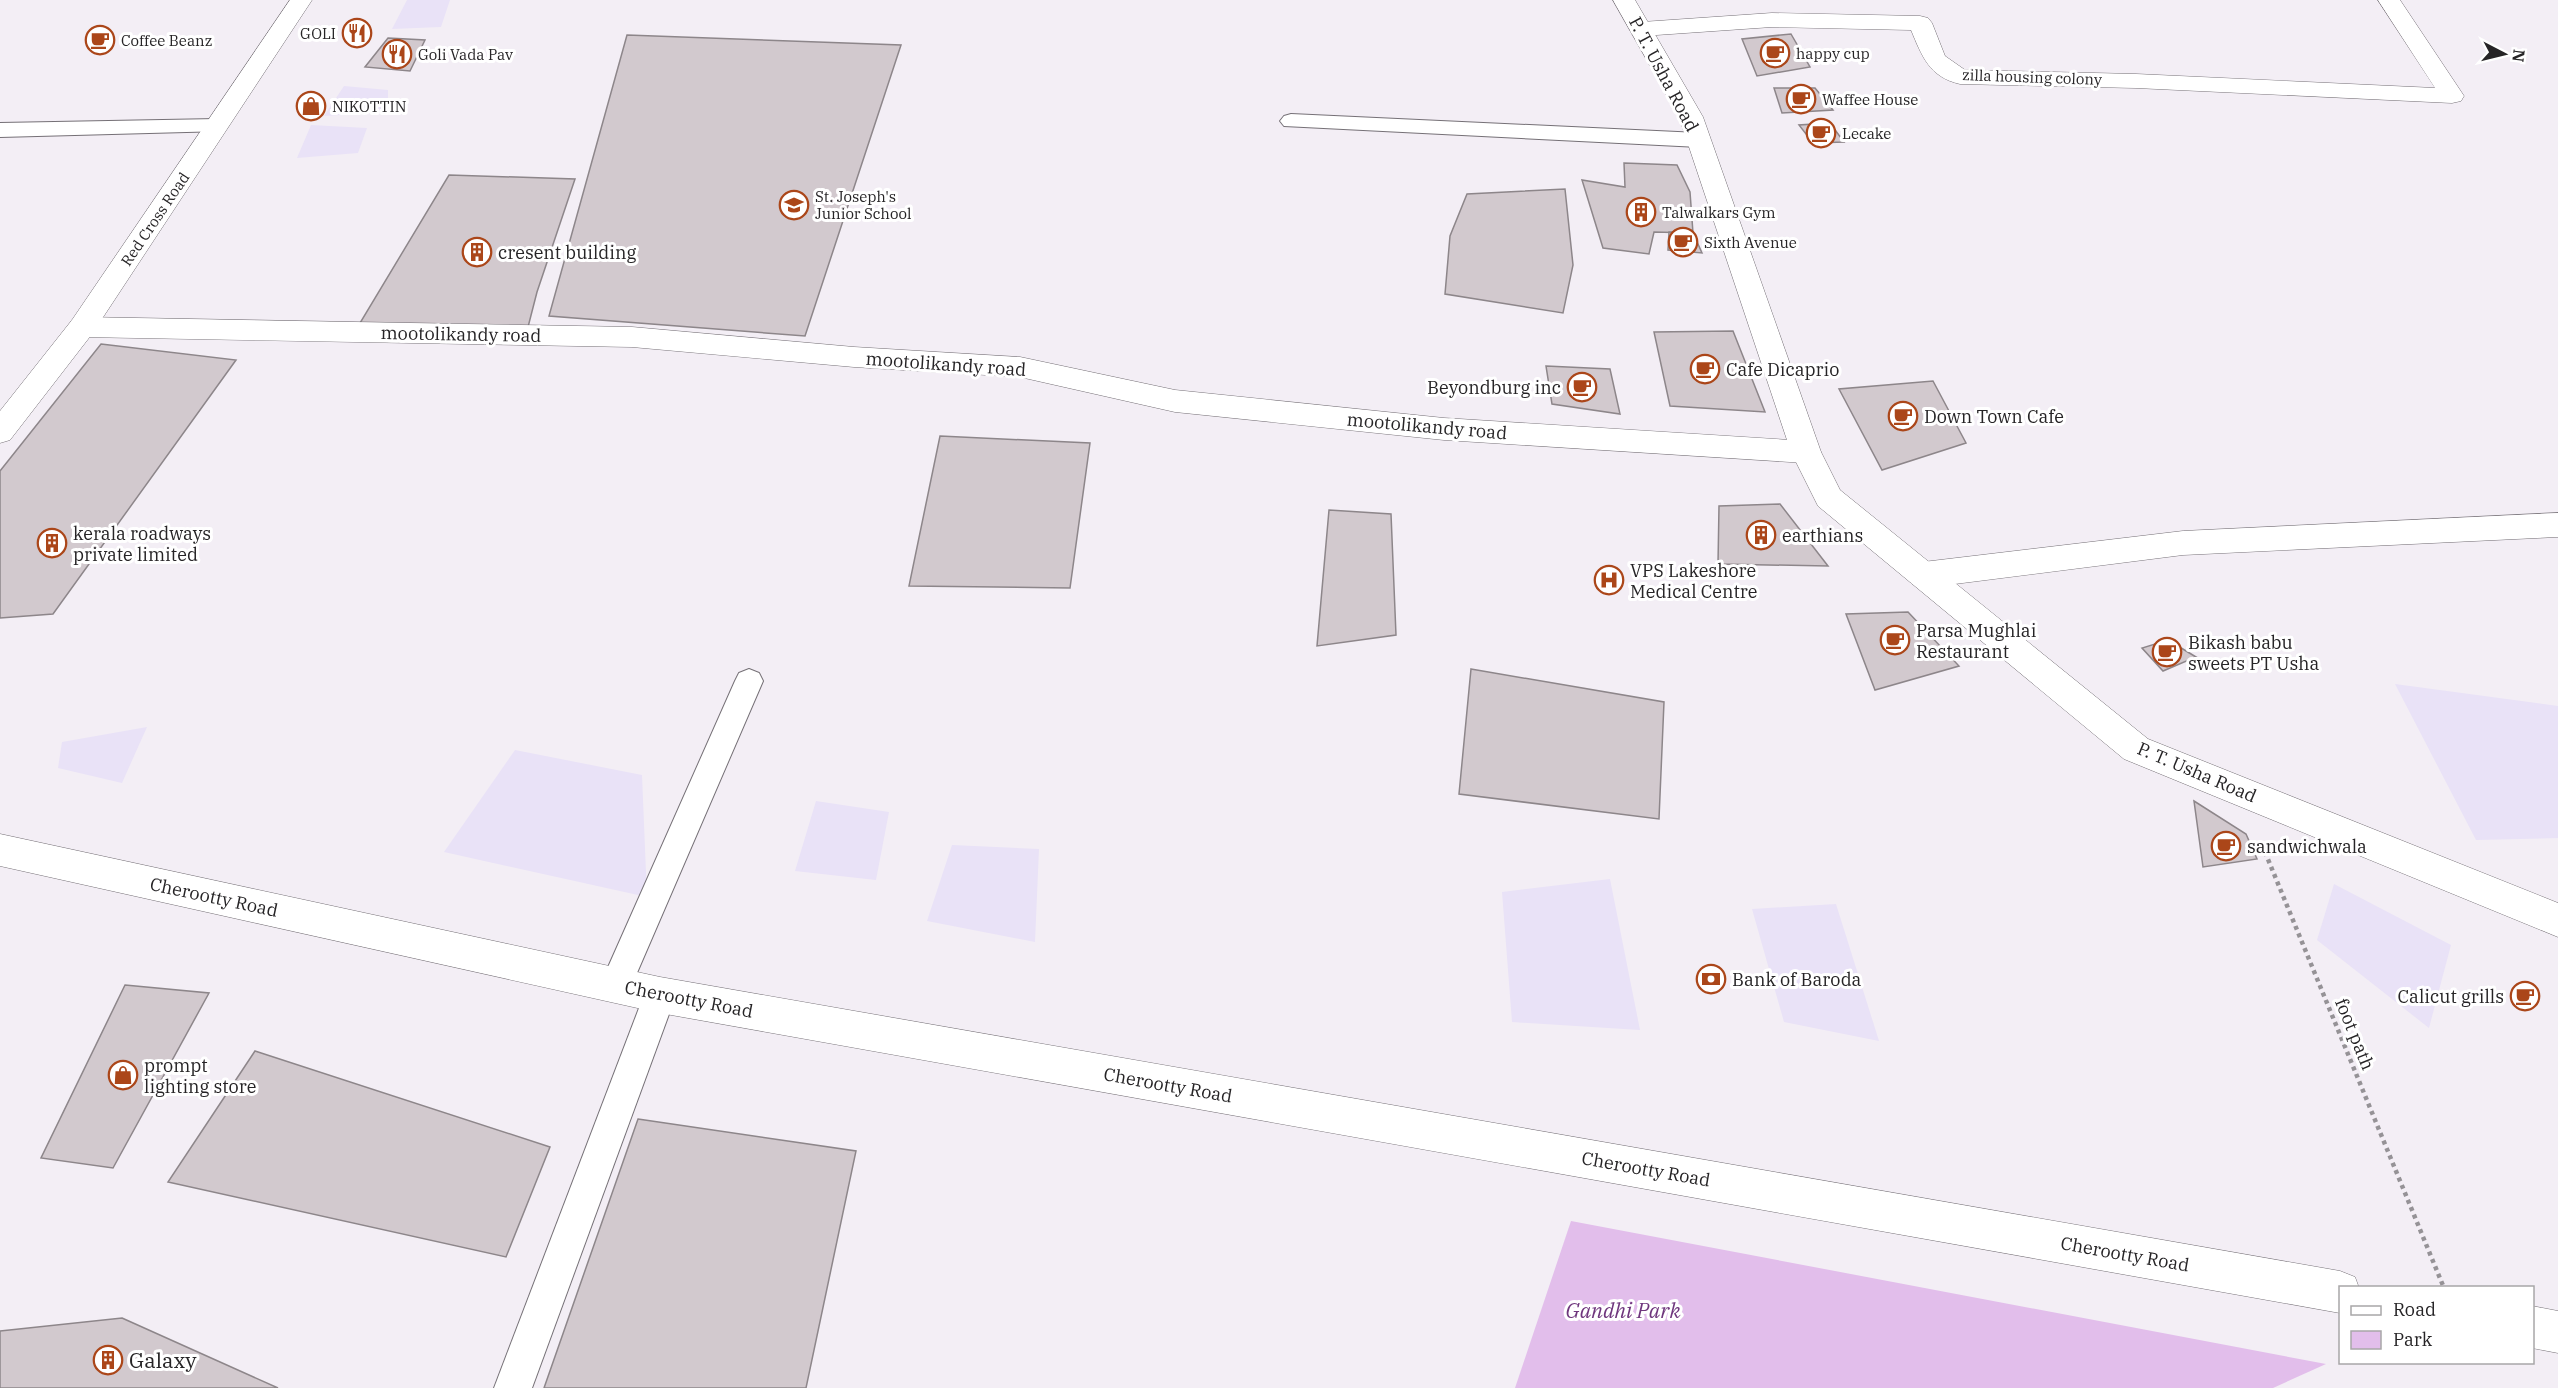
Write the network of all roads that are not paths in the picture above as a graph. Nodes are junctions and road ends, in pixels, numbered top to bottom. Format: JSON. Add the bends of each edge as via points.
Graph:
{"nodes":[{"id":1,"x":301,"y":0,"type":"edge"},
{"id":2,"x":1624,"y":0,"type":"edge"},
{"id":3,"x":2389,"y":0,"type":"edge"},
{"id":4,"x":1642,"y":29,"type":"junction"},
{"id":5,"x":1291,"y":121,"type":"dead end"},
{"id":6,"x":217,"y":126,"type":"junction"},
{"id":7,"x":0,"y":130,"type":"edge"},
{"id":8,"x":1699,"y":140,"type":"junction"},
{"id":9,"x":82,"y":327,"type":"junction"},
{"id":10,"x":0,"y":432,"type":"edge"},
{"id":11,"x":1806,"y":452,"type":"junction"},
{"id":12,"x":2558,"y":525,"type":"edge"},
{"id":13,"x":1923,"y":575,"type":"junction"},
{"id":14,"x":749,"y":681,"type":"dead end"},
{"id":15,"x":0,"y":850,"type":"edge"},
{"id":16,"x":2558,"y":920,"type":"edge"},
{"id":17,"x":616,"y":985,"type":"junction"},
{"id":18,"x":660,"y":995,"type":"junction"},
{"id":19,"x":2339,"y":1292,"type":"edge"},
{"id":20,"x":2534,"y":1328,"type":"edge"},
{"id":21,"x":2558,"y":1332,"type":"edge"},
{"id":22,"x":513,"y":1388,"type":"edge"}],
"edges":[{"from":1,"to":6,"type":"street","name":"Red Cross Road"},
{"from":2,"to":4,"type":"street","name":"P. T. Usha Road"},
{"from":3,"to":4,"type":"street","name":"zilla housing colony","via":[[2452,96],[2148,81],[1960,77],[1935,60],[1920,23],[1772,20]]},
{"from":4,"to":8,"type":"street","name":"P. T. Usha Road","via":[[1691,117]]},
{"from":5,"to":8,"type":"lane"},
{"from":6,"to":7,"type":"lane"},
{"from":6,"to":9,"type":"street","name":"Red Cross Road"},
{"from":8,"to":11,"type":"street","name":"P. T. Usha Road"},
{"from":9,"to":10,"type":"street","name":"Red Cross Road"},
{"from":9,"to":11,"type":"street","name":"mootolikandy road","via":[[632,337],[1020,367],[1174,401],[1444,429]]},
{"from":11,"to":13,"type":"street","name":"P. T. Usha Road","via":[[1829,498]]},
{"from":12,"to":13,"type":"street","via":[[2183,543]]},
{"from":13,"to":16,"type":"street","name":"P. T. Usha Road","via":[[2136,749]]},
{"from":14,"to":17,"type":"lane"},
{"from":15,"to":17,"type":"street","name":"Cherootty Road"},
{"from":17,"to":18,"type":"street","name":"Cherootty Road"},
{"from":18,"to":19,"type":"street","name":"Cherootty Road"},
{"from":18,"to":22,"type":"lane"},
{"from":20,"to":21,"type":"street"}]}
